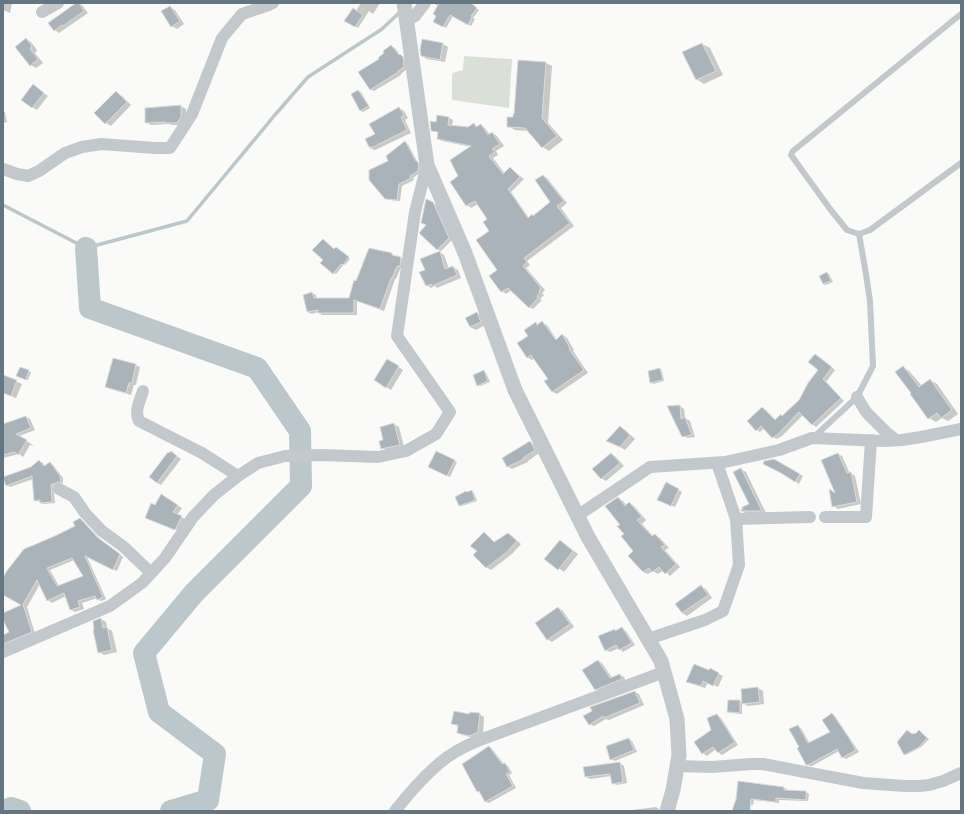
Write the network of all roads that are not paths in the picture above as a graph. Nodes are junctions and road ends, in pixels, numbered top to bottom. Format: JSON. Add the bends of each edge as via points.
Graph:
{"nodes":[{"id":1,"x":58,"y":3,"type":"edge"},
{"id":2,"x":272,"y":3,"type":"edge"},
{"id":3,"x":425,"y":3,"type":"edge"},
{"id":4,"x":42,"y":12,"type":"dead end"},
{"id":5,"x":406,"y":14,"type":"edge"},
{"id":6,"x":961,"y":14,"type":"edge"},
{"id":7,"x":961,"y":164,"type":"edge"},
{"id":8,"x":427,"y":165,"type":"junction"},
{"id":9,"x":3,"y":169,"type":"edge"},
{"id":10,"x":859,"y":234,"type":"junction"},
{"id":11,"x":143,"y":391,"type":"dead end"},
{"id":12,"x":857,"y":397,"type":"junction"},
{"id":13,"x":961,"y":429,"type":"edge"},
{"id":14,"x":812,"y":438,"type":"junction"},
{"id":15,"x":871,"y":440,"type":"junction"},
{"id":16,"x":896,"y":440,"type":"junction"},
{"id":17,"x":717,"y":462,"type":"junction"},
{"id":18,"x":238,"y":476,"type":"junction"},
{"id":19,"x":59,"y":489,"type":"dead end"},
{"id":20,"x":577,"y":516,"type":"junction"},
{"id":21,"x":810,"y":517,"type":"dead end"},
{"id":22,"x":825,"y":517,"type":"dead end"},
{"id":23,"x":736,"y":519,"type":"junction"},
{"id":24,"x":151,"y":573,"type":"junction"},
{"id":25,"x":648,"y":639,"type":"junction"},
{"id":26,"x":3,"y":652,"type":"edge"},
{"id":27,"x":664,"y":672,"type":"junction"},
{"id":28,"x":677,"y":766,"type":"junction"},
{"id":29,"x":961,"y":773,"type":"edge"},
{"id":30,"x":395,"y":811,"type":"edge"},
{"id":31,"x":667,"y":811,"type":"edge"}],
"edges":[{"from":1,"to":4,"type":"street"},
{"from":2,"to":9,"type":"street","via":[[242,14],[222,38],[192,114],[170,148],[101,144],[64,153],[28,176]]},
{"from":3,"to":5,"type":"street","via":[[415,16]]},
{"from":5,"to":8,"type":"street"},
{"from":6,"to":10,"type":"lane","via":[[791,153],[847,230]]},
{"from":7,"to":10,"type":"lane","via":[[870,230]]},
{"from":8,"to":18,"type":"street","via":[[415,212],[397,336],[450,412],[436,434],[406,451],[378,457],[285,456],[258,463]]},
{"from":8,"to":20,"type":"street","via":[[465,253],[515,390]]},
{"from":10,"to":12,"type":"lane","via":[[870,301],[873,366]]},
{"from":11,"to":18,"type":"street","via":[[137,411],[139,421],[202,453]]},
{"from":12,"to":14,"type":"lane"},
{"from":12,"to":16,"type":"street","via":[[866,412]]},
{"from":13,"to":16,"type":"street"},
{"from":14,"to":15,"type":"street"},
{"from":14,"to":17,"type":"street","via":[[779,450]]},
{"from":15,"to":16,"type":"street"},
{"from":15,"to":22,"type":"street","via":[[866,517]]},
{"from":17,"to":20,"type":"street","via":[[650,467]]},
{"from":17,"to":23,"type":"street"},
{"from":18,"to":24,"type":"street","via":[[193,516],[165,558]]},
{"from":19,"to":24,"type":"street","via":[[74,497],[102,531],[124,547]]},
{"from":20,"to":25,"type":"street"},
{"from":21,"to":23,"type":"street"},
{"from":23,"to":25,"type":"street","via":[[739,565],[723,611]]},
{"from":24,"to":26,"type":"street","via":[[142,583],[110,606]]},
{"from":25,"to":27,"type":"street","via":[[661,660]]},
{"from":27,"to":28,"type":"street","via":[[677,719]]},
{"from":27,"to":30,"type":"street","via":[[462,748],[424,776]]},
{"from":28,"to":29,"type":"street","via":[[763,764],[863,783],[905,786],[929,785]]},
{"from":28,"to":31,"type":"street"}]}
